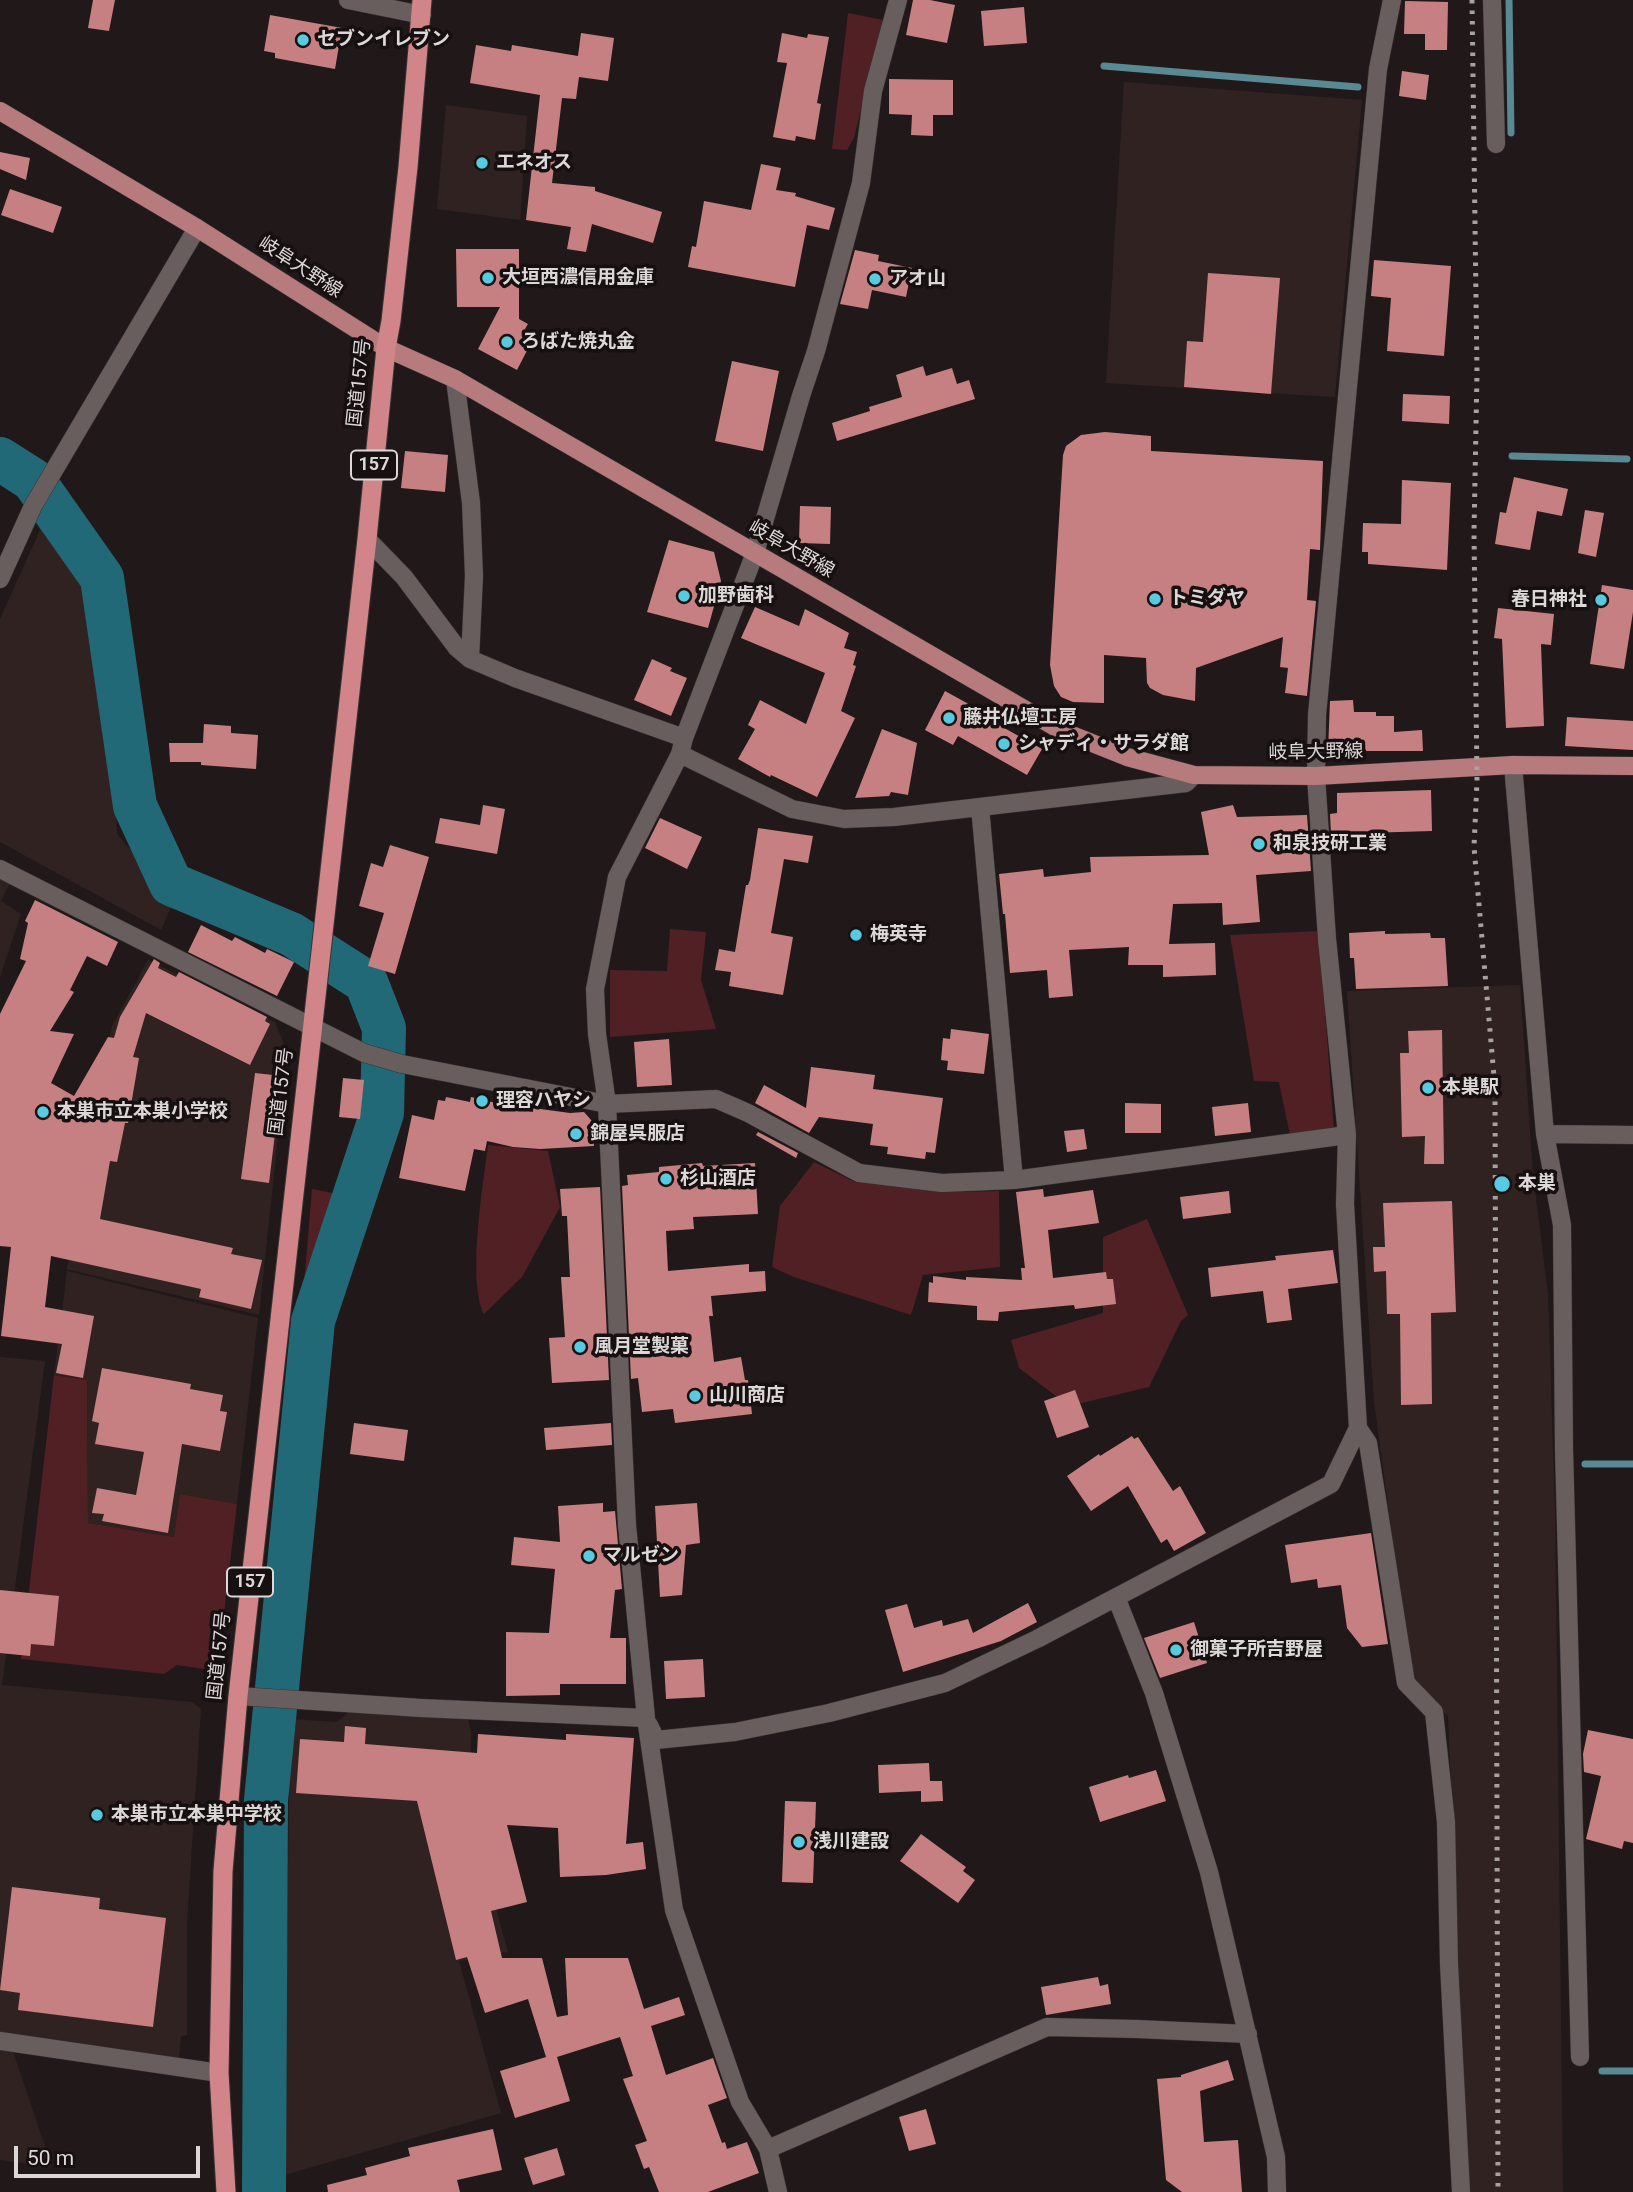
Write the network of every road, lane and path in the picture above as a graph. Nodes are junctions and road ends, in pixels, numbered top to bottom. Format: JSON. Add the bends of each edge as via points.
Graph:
{"nodes":[{"id":1,"x":348,"y":0,"type":"edge"},
{"id":2,"x":898,"y":0,"type":"edge"},
{"id":3,"x":1392,"y":0,"type":"edge"},
{"id":4,"x":1492,"y":0,"type":"edge"},
{"id":5,"x":422,"y":7,"type":"edge"},
{"id":6,"x":0,"y":111,"type":"edge"},
{"id":7,"x":1496,"y":144,"type":"dead end"},
{"id":8,"x":197,"y":228,"type":"junction"},
{"id":9,"x":386,"y":348,"type":"junction"},
{"id":10,"x":454,"y":379,"type":"junction"},
{"id":11,"x":367,"y":539,"type":"junction"},
{"id":12,"x":755,"y":553,"type":"junction"},
{"id":13,"x":0,"y":579,"type":"edge"},
{"id":14,"x":470,"y":659,"type":"junction"},
{"id":15,"x":682,"y":746,"type":"junction"},
{"id":16,"x":1513,"y":765,"type":"junction"},
{"id":17,"x":1633,"y":766,"type":"edge"},
{"id":18,"x":1194,"y":775,"type":"junction"},
{"id":19,"x":1316,"y":776,"type":"junction"},
{"id":20,"x":980,"y":807,"type":"junction"},
{"id":21,"x":0,"y":869,"type":"edge"},
{"id":22,"x":313,"y":1027,"type":"junction"},
{"id":23,"x":607,"y":1104,"type":"junction"},
{"id":24,"x":1545,"y":1134,"type":"junction"},
{"id":25,"x":1347,"y":1135,"type":"junction"},
{"id":26,"x":1633,"y":1135,"type":"edge"},
{"id":27,"x":1014,"y":1180,"type":"junction"},
{"id":28,"x":1358,"y":1428,"type":"junction"},
{"id":29,"x":1116,"y":1597,"type":"junction"},
{"id":30,"x":238,"y":1696,"type":"junction"},
{"id":31,"x":646,"y":1718,"type":"junction"},
{"id":32,"x":1248,"y":2034,"type":"junction"},
{"id":33,"x":0,"y":2041,"type":"edge"},
{"id":34,"x":1580,"y":2057,"type":"dead end"},
{"id":35,"x":219,"y":2073,"type":"junction"},
{"id":36,"x":768,"y":2150,"type":"junction"},
{"id":37,"x":226,"y":2192,"type":"edge"},
{"id":38,"x":778,"y":2192,"type":"edge"},
{"id":39,"x":1277,"y":2192,"type":"edge"},
{"id":40,"x":1461,"y":2192,"type":"edge"}],
"edges":[{"from":1,"to":5,"type":"street"},
{"from":2,"to":12,"type":"street","via":[[873,91],[861,183]]},
{"from":3,"to":19,"type":"street","via":[[1378,69],[1317,715]]},
{"from":4,"to":7,"type":"street"},
{"from":5,"to":9,"type":"highway","name":"国道157号","number":"157"},
{"from":6,"to":8,"type":"main road","name":"岐阜大野線"},
{"from":8,"to":9,"type":"main road","name":"岐阜大野線"},
{"from":8,"to":13,"type":"street","via":[[33,506]]},
{"from":9,"to":10,"type":"main road","name":"岐阜大野線"},
{"from":9,"to":11,"type":"highway","name":"国道157号","number":"157"},
{"from":10,"to":12,"type":"main road","name":"岐阜大野線"},
{"from":10,"to":14,"type":"street","via":[[471,503]]},
{"from":11,"to":14,"type":"street"},
{"from":11,"to":22,"type":"highway","name":"国道157号","number":"157"},
{"from":12,"to":15,"type":"street"},
{"from":12,"to":18,"type":"main road","name":"岐阜大野線","via":[[1062,731],[1127,757]]},
{"from":14,"to":15,"type":"street"},
{"from":15,"to":20,"type":"street","via":[[792,809],[845,819]]},
{"from":15,"to":23,"type":"street","via":[[617,877],[595,989]]},
{"from":16,"to":17,"type":"main road","name":"岐阜大野線"},
{"from":16,"to":19,"type":"main road","name":"岐阜大野線"},
{"from":16,"to":24,"type":"street"},
{"from":18,"to":19,"type":"main road","name":"岐阜大野線"},
{"from":18,"to":20,"type":"street","via":[[1186,783]]},
{"from":19,"to":25,"type":"street"},
{"from":20,"to":27,"type":"street"},
{"from":21,"to":22,"type":"street"},
{"from":22,"to":23,"type":"street","via":[[364,1053],[402,1064]]},
{"from":22,"to":30,"type":"highway","name":"国道157号","number":"157"},
{"from":23,"to":27,"type":"street","via":[[716,1099],[859,1172],[942,1183]]},
{"from":23,"to":31,"type":"street","via":[[625,1489]]},
{"from":24,"to":26,"type":"street"},
{"from":24,"to":34,"type":"street","via":[[1562,1225]]},
{"from":25,"to":27,"type":"street"},
{"from":25,"to":28,"type":"street","via":[[1345,1204]]},
{"from":28,"to":29,"type":"street","via":[[1331,1484]]},
{"from":28,"to":40,"type":"street","via":[[1368,1443],[1406,1683],[1434,1712],[1446,1822]]},
{"from":29,"to":31,"type":"street","via":[[945,1684],[734,1732],[656,1740]]},
{"from":29,"to":32,"type":"street","via":[[1154,1693],[1209,1872]]},
{"from":30,"to":31,"type":"street"},
{"from":30,"to":35,"type":"highway","name":"国道157号","number":"157","via":[[223,1871]]},
{"from":31,"to":36,"type":"street","via":[[674,1910],[740,2102]]},
{"from":32,"to":36,"type":"street","via":[[1047,2027]]},
{"from":32,"to":39,"type":"street","via":[[1276,2157]]},
{"from":33,"to":35,"type":"street"},
{"from":35,"to":37,"type":"highway","name":"国道157号","number":"157"},
{"from":36,"to":38,"type":"street"}]}
